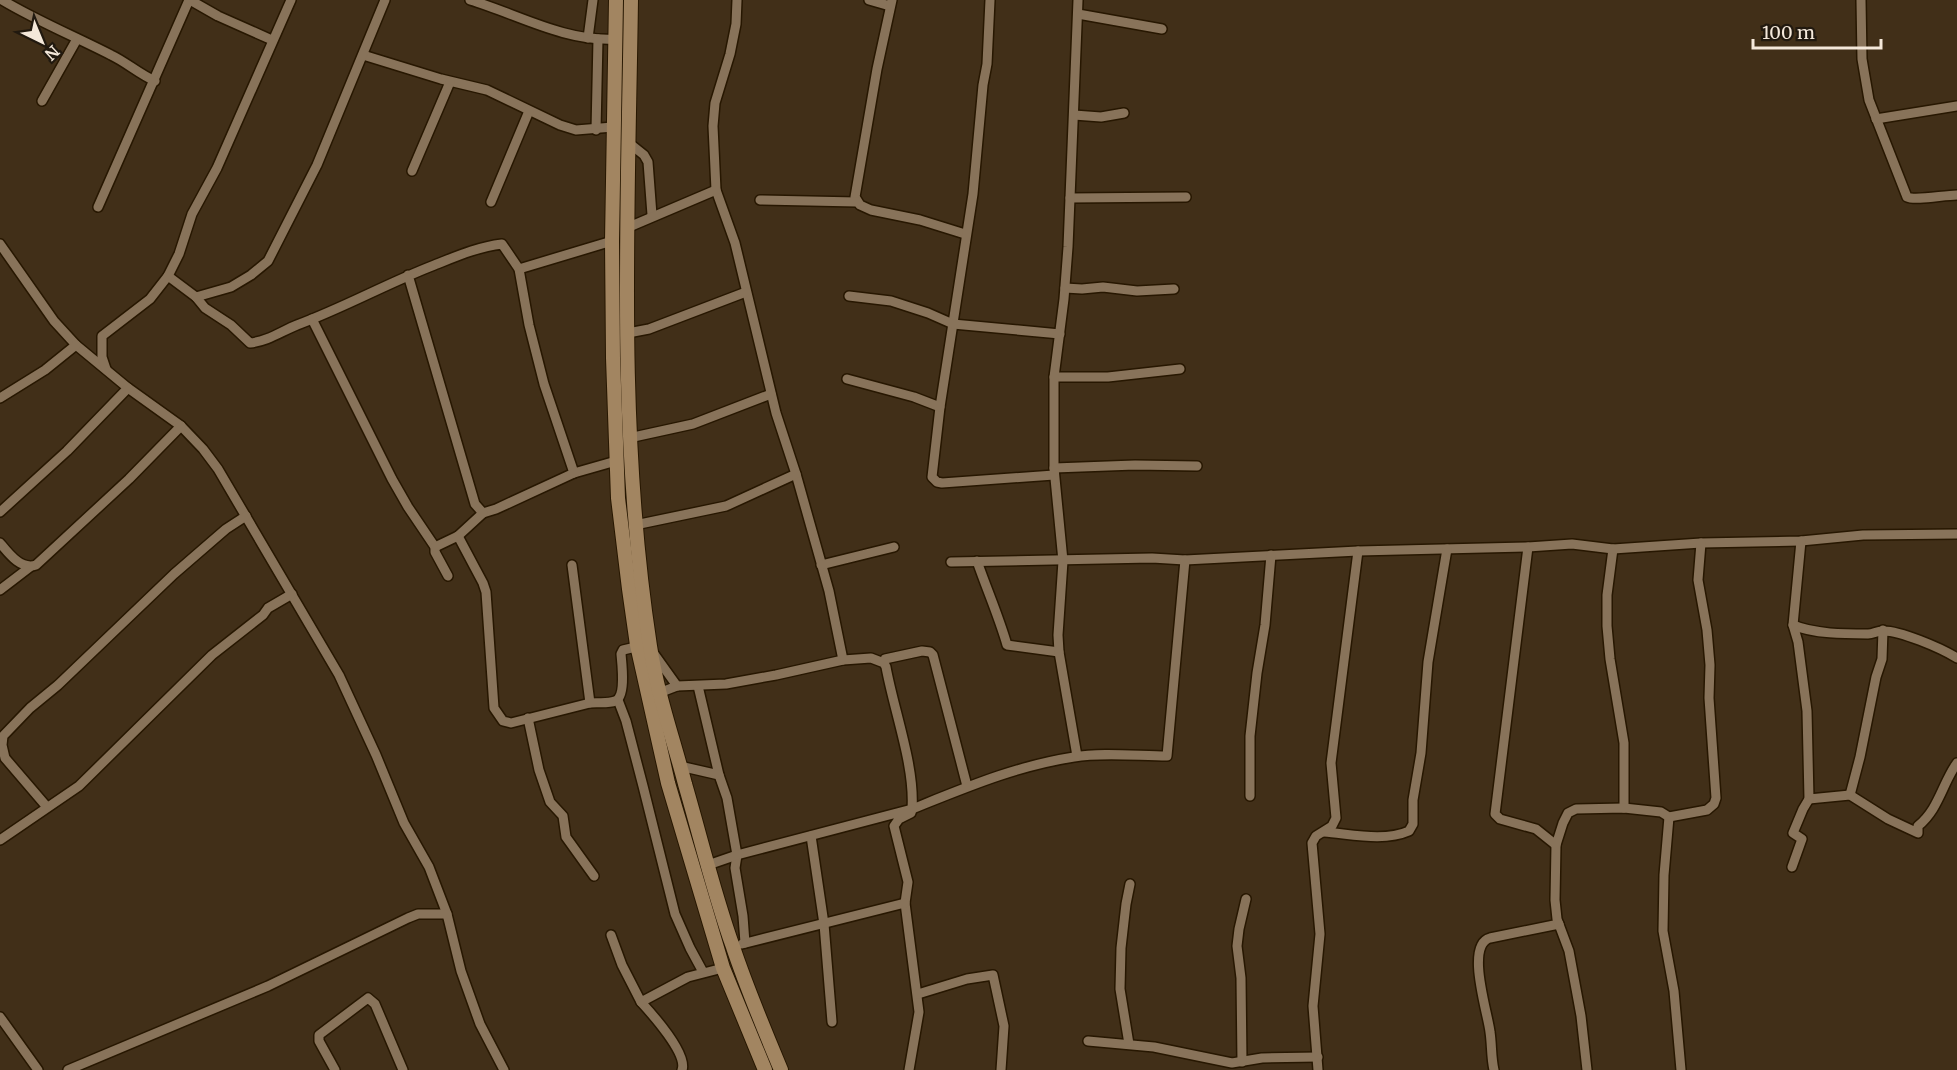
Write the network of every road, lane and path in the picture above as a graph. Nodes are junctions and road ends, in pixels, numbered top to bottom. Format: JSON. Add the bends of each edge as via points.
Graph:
{"nodes":[{"id":1,"x":2,"y":0,"type":"edge"},
{"id":2,"x":189,"y":0,"type":"edge"},
{"id":3,"x":291,"y":0,"type":"edge"},
{"id":4,"x":385,"y":0,"type":"edge"},
{"id":5,"x":470,"y":0,"type":"edge"},
{"id":6,"x":593,"y":0,"type":"edge"},
{"id":7,"x":616,"y":0,"type":"edge"},
{"id":8,"x":631,"y":0,"type":"edge"},
{"id":9,"x":737,"y":0,"type":"edge"},
{"id":10,"x":869,"y":0,"type":"edge"},
{"id":11,"x":990,"y":0,"type":"edge"},
{"id":12,"x":1078,"y":0,"type":"edge"},
{"id":13,"x":1861,"y":0,"type":"edge"},
{"id":14,"x":891,"y":3,"type":"edge"},
{"id":15,"x":1078,"y":14,"type":"junction"},
{"id":16,"x":1162,"y":29,"type":"dead end"},
{"id":17,"x":588,"y":38,"type":"junction"},
{"id":18,"x":77,"y":39,"type":"junction"},
{"id":19,"x":598,"y":39,"type":"junction"},
{"id":20,"x":615,"y":39,"type":"junction"},
{"id":21,"x":272,"y":40,"type":"junction"},
{"id":22,"x":363,"y":55,"type":"junction"},
{"id":23,"x":155,"y":81,"type":"junction"},
{"id":24,"x":450,"y":82,"type":"junction"},
{"id":25,"x":42,"y":101,"type":"dead end"},
{"id":26,"x":1957,"y":106,"type":"edge"},
{"id":27,"x":529,"y":111,"type":"junction"},
{"id":28,"x":1124,"y":113,"type":"dead end"},
{"id":29,"x":1074,"y":115,"type":"junction"},
{"id":30,"x":1876,"y":118,"type":"junction"},
{"id":31,"x":613,"y":127,"type":"junction"},
{"id":32,"x":596,"y":130,"type":"junction"},
{"id":33,"x":629,"y":143,"type":"junction"},
{"id":34,"x":412,"y":171,"type":"dead end"},
{"id":35,"x":716,"y":190,"type":"junction"},
{"id":36,"x":1957,"y":195,"type":"edge"},
{"id":37,"x":1186,"y":197,"type":"dead end"},
{"id":38,"x":1070,"y":198,"type":"junction"},
{"id":39,"x":759,"y":200,"type":"dead end"},
{"id":40,"x":491,"y":202,"type":"dead end"},
{"id":41,"x":857,"y":202,"type":"junction"},
{"id":42,"x":98,"y":207,"type":"dead end"},
{"id":43,"x":652,"y":215,"type":"junction"},
{"id":44,"x":629,"y":226,"type":"junction"},
{"id":45,"x":965,"y":234,"type":"junction"},
{"id":46,"x":612,"y":241,"type":"junction"},
{"id":47,"x":0,"y":244,"type":"edge"},
{"id":48,"x":519,"y":269,"type":"junction"},
{"id":49,"x":408,"y":275,"type":"junction"},
{"id":50,"x":168,"y":276,"type":"junction"},
{"id":51,"x":1065,"y":288,"type":"junction"},
{"id":52,"x":1174,"y":289,"type":"dead end"},
{"id":53,"x":746,"y":292,"type":"junction"},
{"id":54,"x":849,"y":296,"type":"dead end"},
{"id":55,"x":196,"y":297,"type":"junction"},
{"id":56,"x":312,"y":319,"type":"junction"},
{"id":57,"x":953,"y":324,"type":"junction"},
{"id":58,"x":628,"y":333,"type":"junction"},
{"id":59,"x":1060,"y":334,"type":"junction"},
{"id":60,"x":76,"y":345,"type":"junction"},
{"id":61,"x":106,"y":369,"type":"junction"},
{"id":62,"x":1180,"y":369,"type":"dead end"},
{"id":63,"x":1054,"y":377,"type":"junction"},
{"id":64,"x":847,"y":379,"type":"dead end"},
{"id":65,"x":128,"y":388,"type":"junction"},
{"id":66,"x":2,"y":393,"type":"edge"},
{"id":67,"x":771,"y":394,"type":"junction"},
{"id":68,"x":940,"y":407,"type":"junction"},
{"id":69,"x":181,"y":426,"type":"junction"},
{"id":70,"x":629,"y":438,"type":"junction"},
{"id":71,"x":616,"y":461,"type":"junction"},
{"id":72,"x":1197,"y":466,"type":"dead end"},
{"id":73,"x":1054,"y":472,"type":"junction"},
{"id":74,"x":574,"y":473,"type":"junction"},
{"id":75,"x":796,"y":474,"type":"junction"},
{"id":76,"x":0,"y":512,"type":"edge"},
{"id":77,"x":483,"y":513,"type":"junction"},
{"id":78,"x":246,"y":516,"type":"junction"},
{"id":79,"x":635,"y":525,"type":"junction"},
{"id":80,"x":1957,"y":534,"type":"edge"},
{"id":81,"x":458,"y":536,"type":"junction"},
{"id":82,"x":1801,"y":541,"type":"junction"},
{"id":83,"x":0,"y":543,"type":"edge"},
{"id":84,"x":1701,"y":543,"type":"junction"},
{"id":85,"x":435,"y":547,"type":"junction"},
{"id":86,"x":894,"y":547,"type":"dead end"},
{"id":87,"x":1528,"y":547,"type":"junction"},
{"id":88,"x":1447,"y":549,"type":"junction"},
{"id":89,"x":1613,"y":549,"type":"junction"},
{"id":90,"x":1358,"y":551,"type":"junction"},
{"id":91,"x":1271,"y":555,"type":"junction"},
{"id":92,"x":1185,"y":560,"type":"junction"},
{"id":93,"x":977,"y":561,"type":"junction"},
{"id":94,"x":1063,"y":561,"type":"junction"},
{"id":95,"x":951,"y":562,"type":"dead end"},
{"id":96,"x":572,"y":565,"type":"dead end"},
{"id":97,"x":821,"y":565,"type":"junction"},
{"id":98,"x":30,"y":567,"type":"junction"},
{"id":99,"x":448,"y":576,"type":"dead end"},
{"id":100,"x":0,"y":590,"type":"edge"},
{"id":101,"x":292,"y":594,"type":"junction"},
{"id":102,"x":1793,"y":625,"type":"junction"},
{"id":103,"x":1883,"y":630,"type":"junction"},
{"id":104,"x":644,"y":646,"type":"junction"},
{"id":105,"x":1059,"y":652,"type":"junction"},
{"id":106,"x":1957,"y":658,"type":"edge"},
{"id":107,"x":843,"y":660,"type":"junction"},
{"id":108,"x":884,"y":663,"type":"junction"},
{"id":109,"x":677,"y":686,"type":"junction"},
{"id":110,"x":698,"y":686,"type":"junction"},
{"id":111,"x":659,"y":693,"type":"junction"},
{"id":112,"x":618,"y":700,"type":"junction"},
{"id":113,"x":590,"y":703,"type":"junction"},
{"id":114,"x":528,"y":718,"type":"junction"},
{"id":115,"x":1077,"y":756,"type":"junction"},
{"id":116,"x":1957,"y":763,"type":"edge"},
{"id":117,"x":680,"y":766,"type":"junction"},
{"id":118,"x":719,"y":775,"type":"junction"},
{"id":119,"x":967,"y":786,"type":"junction"},
{"id":120,"x":1850,"y":795,"type":"junction"},
{"id":121,"x":1250,"y":796,"type":"dead end"},
{"id":122,"x":1809,"y":799,"type":"junction"},
{"id":123,"x":46,"y":807,"type":"junction"},
{"id":124,"x":1624,"y":808,"type":"junction"},
{"id":125,"x":912,"y":809,"type":"junction"},
{"id":126,"x":1669,"y":817,"type":"junction"},
{"id":127,"x":1324,"y":832,"type":"junction"},
{"id":128,"x":811,"y":836,"type":"junction"},
{"id":129,"x":0,"y":840,"type":"edge"},
{"id":130,"x":1556,"y":845,"type":"junction"},
{"id":131,"x":737,"y":855,"type":"junction"},
{"id":132,"x":708,"y":865,"type":"junction"},
{"id":133,"x":1792,"y":867,"type":"dead end"},
{"id":134,"x":594,"y":876,"type":"dead end"},
{"id":135,"x":1130,"y":884,"type":"dead end"},
{"id":136,"x":1246,"y":899,"type":"dead end"},
{"id":137,"x":905,"y":903,"type":"junction"},
{"id":138,"x":447,"y":914,"type":"junction"},
{"id":139,"x":824,"y":924,"type":"junction"},
{"id":140,"x":1559,"y":924,"type":"junction"},
{"id":141,"x":611,"y":935,"type":"dead end"},
{"id":142,"x":739,"y":944,"type":"junction"},
{"id":143,"x":723,"y":968,"type":"junction"},
{"id":144,"x":703,"y":972,"type":"junction"},
{"id":145,"x":918,"y":994,"type":"junction"},
{"id":146,"x":641,"y":1002,"type":"junction"},
{"id":147,"x":0,"y":1017,"type":"edge"},
{"id":148,"x":832,"y":1022,"type":"dead end"},
{"id":149,"x":1088,"y":1041,"type":"dead end"},
{"id":150,"x":1129,"y":1044,"type":"junction"},
{"id":151,"x":1318,"y":1058,"type":"junction"},
{"id":152,"x":1235,"y":1065,"type":"edge"},
{"id":153,"x":38,"y":1070,"type":"edge"},
{"id":154,"x":68,"y":1070,"type":"edge"},
{"id":155,"x":335,"y":1070,"type":"edge"},
{"id":156,"x":403,"y":1070,"type":"edge"},
{"id":157,"x":504,"y":1070,"type":"edge"},
{"id":158,"x":682,"y":1070,"type":"edge"},
{"id":159,"x":765,"y":1070,"type":"edge"},
{"id":160,"x":781,"y":1070,"type":"edge"},
{"id":161,"x":909,"y":1070,"type":"edge"},
{"id":162,"x":1001,"y":1070,"type":"edge"},
{"id":163,"x":1317,"y":1070,"type":"edge"},
{"id":164,"x":1494,"y":1070,"type":"edge"},
{"id":165,"x":1587,"y":1070,"type":"edge"},
{"id":166,"x":1682,"y":1070,"type":"edge"}],
"edges":[{"from":1,"to":18,"type":"street"},
{"from":2,"to":21,"type":"street"},
{"from":2,"to":23,"type":"street"},
{"from":3,"to":21,"type":"street"},
{"from":4,"to":22,"type":"street"},
{"from":5,"to":17,"type":"street"},
{"from":6,"to":17,"type":"street"},
{"from":7,"to":20,"type":"main road"},
{"from":8,"to":33,"type":"main road"},
{"from":9,"to":35,"type":"street","via":[[736,24],[712,126]]},
{"from":10,"to":14,"type":"street"},
{"from":11,"to":45,"type":"street","via":[[987,64]]},
{"from":12,"to":15,"type":"street"},
{"from":13,"to":30,"type":"street","via":[[1865,84]]},
{"from":14,"to":41,"type":"street"},
{"from":15,"to":16,"type":"street"},
{"from":15,"to":29,"type":"street"},
{"from":17,"to":19,"type":"street"},
{"from":18,"to":23,"type":"street"},
{"from":18,"to":25,"type":"street"},
{"from":19,"to":20,"type":"street"},
{"from":19,"to":32,"type":"street"},
{"from":20,"to":31,"type":"main road"},
{"from":21,"to":50,"type":"street","via":[[217,168],[192,214]]},
{"from":22,"to":24,"type":"street"},
{"from":22,"to":55,"type":"street","via":[[312,175],[268,261],[231,287]]},
{"from":23,"to":42,"type":"street"},
{"from":24,"to":27,"type":"street","via":[[487,90]]},
{"from":24,"to":34,"type":"street"},
{"from":26,"to":30,"type":"street"},
{"from":27,"to":32,"type":"street","via":[[576,130]]},
{"from":27,"to":40,"type":"street"},
{"from":28,"to":29,"type":"street","via":[[1101,117]]},
{"from":29,"to":38,"type":"street"},
{"from":30,"to":36,"type":"street","via":[[1907,197],[1914,200]]},
{"from":31,"to":32,"type":"street"},
{"from":31,"to":46,"type":"main road"},
{"from":33,"to":43,"type":"street","via":[[648,162]]},
{"from":33,"to":44,"type":"main road"},
{"from":35,"to":43,"type":"street"},
{"from":35,"to":53,"type":"street","via":[[735,243]]},
{"from":37,"to":38,"type":"street"},
{"from":38,"to":51,"type":"street"},
{"from":39,"to":41,"type":"street"},
{"from":41,"to":45,"type":"street","via":[[871,210]]},
{"from":43,"to":44,"type":"street"},
{"from":44,"to":58,"type":"main road"},
{"from":45,"to":57,"type":"street"},
{"from":46,"to":48,"type":"street"},
{"from":46,"to":71,"type":"main road"},
{"from":47,"to":60,"type":"street","via":[[54,321]]},
{"from":48,"to":49,"type":"street","via":[[502,244],[462,254]]},
{"from":48,"to":74,"type":"street","via":[[544,384]]},
{"from":49,"to":56,"type":"street"},
{"from":49,"to":77,"type":"street","via":[[473,501]]},
{"from":50,"to":55,"type":"street"},
{"from":50,"to":61,"type":"street","via":[[150,299],[102,336]]},
{"from":51,"to":52,"type":"street"},
{"from":51,"to":59,"type":"street"},
{"from":53,"to":58,"type":"street","via":[[649,329]]},
{"from":53,"to":67,"type":"street"},
{"from":54,"to":57,"type":"street","via":[[891,301]]},
{"from":55,"to":56,"type":"street","via":[[250,343],[279,335]]},
{"from":56,"to":85,"type":"street","via":[[392,479]]},
{"from":57,"to":59,"type":"street"},
{"from":57,"to":68,"type":"street"},
{"from":58,"to":70,"type":"main road"},
{"from":59,"to":63,"type":"street"},
{"from":60,"to":61,"type":"street"},
{"from":60,"to":66,"type":"street","via":[[45,370]]},
{"from":61,"to":65,"type":"street"},
{"from":62,"to":63,"type":"street","via":[[1108,377]]},
{"from":63,"to":73,"type":"street"},
{"from":64,"to":68,"type":"street"},
{"from":65,"to":69,"type":"street"},
{"from":65,"to":76,"type":"street"},
{"from":67,"to":70,"type":"street","via":[[693,424]]},
{"from":67,"to":75,"type":"street"},
{"from":68,"to":73,"type":"street","via":[[932,477],[937,482]]},
{"from":69,"to":78,"type":"street","via":[[218,468]]},
{"from":69,"to":98,"type":"street","via":[[76,531]]},
{"from":70,"to":79,"type":"main road"},
{"from":71,"to":74,"type":"street"},
{"from":71,"to":104,"type":"main road","via":[[618,498]]},
{"from":72,"to":73,"type":"street","via":[[1135,465]]},
{"from":73,"to":94,"type":"street"},
{"from":74,"to":77,"type":"street"},
{"from":75,"to":79,"type":"street","via":[[726,506]]},
{"from":75,"to":97,"type":"street"},
{"from":77,"to":81,"type":"street"},
{"from":78,"to":101,"type":"street"},
{"from":78,"to":123,"type":"street","via":[[174,574],[3,736],[5,759]]},
{"from":79,"to":104,"type":"main road"},
{"from":80,"to":82,"type":"street","via":[[1863,535]]},
{"from":81,"to":85,"type":"street"},
{"from":81,"to":114,"type":"street","via":[[486,592],[494,708],[503,721]]},
{"from":82,"to":84,"type":"street"},
{"from":82,"to":102,"type":"street"},
{"from":83,"to":98,"type":"street","via":[[22,565]]},
{"from":84,"to":89,"type":"street"},
{"from":84,"to":126,"type":"street","via":[[1698,580],[1710,665],[1716,798],[1707,810]]},
{"from":85,"to":99,"type":"street"},
{"from":86,"to":97,"type":"street"},
{"from":87,"to":88,"type":"street"},
{"from":87,"to":89,"type":"street","via":[[1572,544]]},
{"from":87,"to":130,"type":"street","via":[[1495,813],[1500,819],[1536,829]]},
{"from":88,"to":90,"type":"street"},
{"from":88,"to":127,"type":"street","via":[[1428,662],[1413,824],[1403,834],[1376,837]]},
{"from":89,"to":124,"type":"street","via":[[1607,626],[1624,743]]},
{"from":90,"to":91,"type":"street"},
{"from":90,"to":127,"type":"street","via":[[1330,763],[1336,818]]},
{"from":91,"to":92,"type":"street"},
{"from":91,"to":121,"type":"street","via":[[1250,736]]},
{"from":92,"to":94,"type":"street"},
{"from":92,"to":115,"type":"street","via":[[1167,756]]},
{"from":93,"to":94,"type":"street"},
{"from":93,"to":95,"type":"street"},
{"from":93,"to":105,"type":"street","via":[[1007,645]]},
{"from":94,"to":105,"type":"street"},
{"from":96,"to":113,"type":"street"},
{"from":97,"to":107,"type":"street"},
{"from":98,"to":100,"type":"street"},
{"from":101,"to":123,"type":"street","via":[[268,608],[212,655],[79,786]]},
{"from":101,"to":138,"type":"street","via":[[339,675]]},
{"from":102,"to":103,"type":"street","via":[[1815,631],[1870,634]]},
{"from":102,"to":122,"type":"street","via":[[1807,711]]},
{"from":103,"to":106,"type":"street","via":[[1908,636]]},
{"from":103,"to":120,"type":"street","via":[[1882,659]]},
{"from":104,"to":109,"type":"street"},
{"from":104,"to":111,"type":"main road"},
{"from":104,"to":112,"type":"street","via":[[626,649],[621,654],[622,691]]},
{"from":104,"to":143,"type":"main road","via":[[668,783]]},
{"from":105,"to":115,"type":"street"},
{"from":107,"to":108,"type":"street","via":[[871,658]]},
{"from":107,"to":110,"type":"street"},
{"from":108,"to":119,"type":"street","via":[[885,659],[922,651],[933,655]]},
{"from":108,"to":125,"type":"street","via":[[905,750]]},
{"from":109,"to":110,"type":"street"},
{"from":109,"to":111,"type":"street"},
{"from":110,"to":118,"type":"street"},
{"from":111,"to":117,"type":"main road"},
{"from":112,"to":113,"type":"street"},
{"from":112,"to":144,"type":"street","via":[[675,914]]},
{"from":113,"to":114,"type":"street"},
{"from":114,"to":134,"type":"street","via":[[550,802],[563,816],[566,837]]},
{"from":115,"to":119,"type":"street"},
{"from":116,"to":120,"type":"street","via":[[1918,832]]},
{"from":117,"to":118,"type":"street"},
{"from":117,"to":132,"type":"main road"},
{"from":118,"to":131,"type":"street"},
{"from":119,"to":125,"type":"street"},
{"from":120,"to":122,"type":"street"},
{"from":122,"to":133,"type":"street","via":[[1793,833],[1802,839]]},
{"from":123,"to":129,"type":"street"},
{"from":124,"to":126,"type":"street","via":[[1661,812]]},
{"from":124,"to":130,"type":"street","via":[[1570,812]]},
{"from":125,"to":128,"type":"street"},
{"from":125,"to":137,"type":"street","via":[[894,826],[908,882]]},
{"from":126,"to":166,"type":"street","via":[[1663,931]]},
{"from":127,"to":151,"type":"street","via":[[1312,843],[1320,934],[1313,1006]]},
{"from":128,"to":131,"type":"street"},
{"from":128,"to":139,"type":"street"},
{"from":130,"to":140,"type":"street","via":[[1555,900]]},
{"from":131,"to":132,"type":"street"},
{"from":131,"to":142,"type":"street","via":[[735,868],[744,916]]},
{"from":132,"to":142,"type":"main road"},
{"from":135,"to":150,"type":"street","via":[[1120,977]]},
{"from":136,"to":152,"type":"street","via":[[1237,946],[1241,978]]},
{"from":137,"to":139,"type":"street"},
{"from":137,"to":145,"type":"street"},
{"from":138,"to":154,"type":"street","via":[[408,918],[268,986]]},
{"from":138,"to":157,"type":"street","via":[[480,1024]]},
{"from":139,"to":142,"type":"street"},
{"from":139,"to":148,"type":"street"},
{"from":140,"to":164,"type":"street","via":[[1490,938],[1481,944],[1478,963]]},
{"from":140,"to":165,"type":"street","via":[[1569,951]]},
{"from":141,"to":146,"type":"street"},
{"from":142,"to":160,"type":"main road","via":[[756,1010]]},
{"from":143,"to":144,"type":"street"},
{"from":143,"to":159,"type":"main road"},
{"from":144,"to":146,"type":"street"},
{"from":145,"to":161,"type":"street","via":[[917,1029]]},
{"from":145,"to":162,"type":"street","via":[[993,975],[1004,1026]]},
{"from":146,"to":158,"type":"street","via":[[666,1030],[683,1063]]},
{"from":147,"to":153,"type":"street"},
{"from":149,"to":150,"type":"street"},
{"from":150,"to":152,"type":"street"},
{"from":151,"to":152,"type":"street","via":[[1262,1058]]},
{"from":151,"to":163,"type":"street"},
{"from":155,"to":156,"type":"street","via":[[319,1035],[368,998],[375,1004]]}]}
